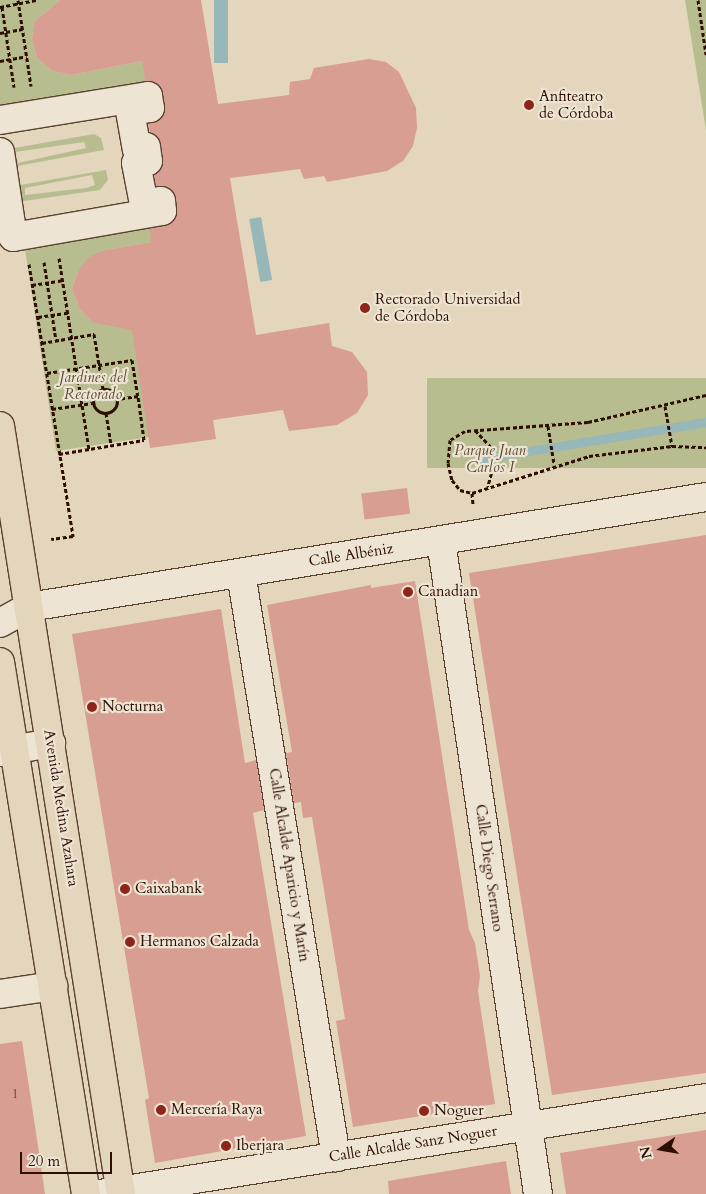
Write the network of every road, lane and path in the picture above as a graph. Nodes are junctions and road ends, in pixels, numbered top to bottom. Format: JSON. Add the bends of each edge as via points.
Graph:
{"nodes":[{"id":1,"x":37,"y":0,"type":"edge"},
{"id":2,"x":698,"y":0,"type":"edge"},
{"id":3,"x":18,"y":2,"type":"edge"},
{"id":4,"x":1,"y":7,"type":"edge"},
{"id":5,"x":23,"y":29,"type":"junction"},
{"id":6,"x":6,"y":32,"type":"junction"},
{"id":7,"x":0,"y":33,"type":"edge"},
{"id":8,"x":706,"y":54,"type":"edge"},
{"id":9,"x":27,"y":56,"type":"junction"},
{"id":10,"x":10,"y":59,"type":"junction"},
{"id":11,"x":0,"y":61,"type":"edge"},
{"id":12,"x":14,"y":90,"type":"dead end"},
{"id":13,"x":36,"y":114,"type":"junction"},
{"id":14,"x":0,"y":120,"type":"edge"},
{"id":15,"x":0,"y":152,"type":"edge"},
{"id":16,"x":55,"y":230,"type":"junction"},
{"id":17,"x":43,"y":256,"type":"dead end"},
{"id":18,"x":28,"y":259,"type":"dead end"},
{"id":19,"x":63,"y":280,"type":"junction"},
{"id":20,"x":47,"y":282,"type":"junction"},
{"id":21,"x":32,"y":285,"type":"junction"},
{"id":22,"x":68,"y":312,"type":"junction"},
{"id":23,"x":52,"y":315,"type":"junction"},
{"id":24,"x":38,"y":317,"type":"junction"},
{"id":25,"x":71,"y":337,"type":"junction"},
{"id":26,"x":56,"y":340,"type":"junction"},
{"id":27,"x":42,"y":343,"type":"junction"},
{"id":28,"x":98,"y":365,"type":"junction"},
{"id":29,"x":76,"y":369,"type":"junction"},
{"id":30,"x":46,"y":373,"type":"junction"},
{"id":31,"x":102,"y":389,"type":"junction"},
{"id":32,"x":706,"y":395,"type":"edge"},
{"id":33,"x":138,"y":396,"type":"junction"},
{"id":34,"x":117,"y":399,"type":"junction"},
{"id":35,"x":93,"y":403,"type":"junction"},
{"id":36,"x":82,"y":405,"type":"junction"},
{"id":37,"x":665,"y":406,"type":"junction"},
{"id":38,"x":52,"y":409,"type":"junction"},
{"id":39,"x":106,"y":413,"type":"junction"},
{"id":40,"x":0,"y":426,"type":"edge"},
{"id":41,"x":548,"y":426,"type":"junction"},
{"id":42,"x":474,"y":430,"type":"junction"},
{"id":43,"x":111,"y":445,"type":"junction"},
{"id":44,"x":672,"y":446,"type":"junction"},
{"id":45,"x":706,"y":447,"type":"edge"},
{"id":46,"x":89,"y":449,"type":"junction"},
{"id":47,"x":59,"y":454,"type":"junction"},
{"id":48,"x":554,"y":465,"type":"junction"},
{"id":49,"x":488,"y":487,"type":"junction"},
{"id":50,"x":706,"y":497,"type":"edge"},
{"id":51,"x":51,"y":539,"type":"dead end"},
{"id":52,"x":441,"y":541,"type":"junction"},
{"id":53,"x":241,"y":573,"type":"junction"},
{"id":54,"x":29,"y":606,"type":"junction"},
{"id":55,"x":0,"y":623,"type":"edge"},
{"id":56,"x":0,"y":662,"type":"edge"},
{"id":57,"x":51,"y":743,"type":"junction"},
{"id":58,"x":8,"y":751,"type":"edge"},
{"id":59,"x":53,"y":986,"type":"junction"},
{"id":60,"x":0,"y":994,"type":"edge"},
{"id":61,"x":706,"y":1098,"type":"edge"},
{"id":62,"x":527,"y":1126,"type":"junction"},
{"id":63,"x":336,"y":1157,"type":"junction"},
{"id":64,"x":114,"y":1193,"type":"edge"},
{"id":65,"x":86,"y":1194,"type":"edge"},
{"id":66,"x":538,"y":1194,"type":"edge"}],
"edges":[{"from":1,"to":3,"type":"path"},
{"from":2,"to":8,"type":"path"},
{"from":3,"to":4,"type":"path"},
{"from":3,"to":5,"type":"path"},
{"from":4,"to":6,"type":"path"},
{"from":5,"to":6,"type":"path"},
{"from":5,"to":9,"type":"path"},
{"from":6,"to":7,"type":"path"},
{"from":6,"to":10,"type":"path"},
{"from":9,"to":10,"type":"path"},
{"from":9,"to":13,"type":"path"},
{"from":10,"to":11,"type":"path"},
{"from":10,"to":12,"type":"path"},
{"from":13,"to":14,"type":"street"},
{"from":13,"to":16,"type":"street","via":[[148,96],[150,108],[130,112],[137,149],[146,147],[148,161],[136,163],[144,204],[161,201],[162,211]]},
{"from":15,"to":16,"type":"street","via":[[14,237]]},
{"from":16,"to":19,"type":"path"},
{"from":17,"to":20,"type":"path"},
{"from":18,"to":21,"type":"path"},
{"from":19,"to":20,"type":"path"},
{"from":19,"to":22,"type":"path"},
{"from":20,"to":21,"type":"path"},
{"from":20,"to":23,"type":"path"},
{"from":21,"to":24,"type":"path"},
{"from":22,"to":23,"type":"path"},
{"from":22,"to":25,"type":"path"},
{"from":23,"to":24,"type":"path"},
{"from":23,"to":26,"type":"path"},
{"from":24,"to":27,"type":"path"},
{"from":25,"to":26,"type":"path"},
{"from":25,"to":28,"type":"path","via":[[94,334]]},
{"from":25,"to":29,"type":"path"},
{"from":26,"to":27,"type":"path"},
{"from":27,"to":30,"type":"path"},
{"from":28,"to":29,"type":"path"},
{"from":28,"to":31,"type":"path"},
{"from":28,"to":33,"type":"path","via":[[132,360]]},
{"from":29,"to":30,"type":"path"},
{"from":29,"to":36,"type":"path"},
{"from":30,"to":38,"type":"path"},
{"from":31,"to":34,"type":"path","via":[[112,391]]},
{"from":31,"to":35,"type":"path","via":[[95,394]]},
{"from":32,"to":37,"type":"path"},
{"from":33,"to":34,"type":"path"},
{"from":33,"to":43,"type":"path","via":[[144,440]]},
{"from":34,"to":39,"type":"path","via":[[113,410]]},
{"from":35,"to":36,"type":"path"},
{"from":35,"to":39,"type":"path","via":[[97,411]]},
{"from":36,"to":38,"type":"path"},
{"from":36,"to":46,"type":"path"},
{"from":37,"to":41,"type":"path","via":[[631,415]]},
{"from":37,"to":44,"type":"path"},
{"from":38,"to":47,"type":"path"},
{"from":39,"to":43,"type":"path"},
{"from":40,"to":54,"type":"main road","name":"Avenida Medina Azahara"},
{"from":41,"to":42,"type":"path"},
{"from":41,"to":48,"type":"path"},
{"from":42,"to":49,"type":"path","via":[[490,446],[493,467]]},
{"from":42,"to":49,"type":"path","via":[[455,434],[450,440],[448,464],[452,480],[460,490],[472,493]]},
{"from":43,"to":46,"type":"path"},
{"from":44,"to":45,"type":"path"},
{"from":44,"to":48,"type":"path","via":[[589,456]]},
{"from":46,"to":47,"type":"path"},
{"from":47,"to":51,"type":"path","via":[[73,536]]},
{"from":48,"to":49,"type":"path"},
{"from":50,"to":52,"type":"street","name":"Calle Albéniz"},
{"from":52,"to":53,"type":"street","name":"Calle Albéniz"},
{"from":52,"to":62,"type":"street","name":"Calle Diego Serrano"},
{"from":53,"to":54,"type":"street","name":"Calle Albéniz"},
{"from":53,"to":63,"type":"street","name":"Calle Alcalde Aparicio y Marín"},
{"from":54,"to":55,"type":"street","name":"Calle Albéniz"},
{"from":54,"to":57,"type":"main road","name":"Avenida Medina Azahara"},
{"from":56,"to":58,"type":"main road"},
{"from":57,"to":58,"type":"street"},
{"from":57,"to":64,"type":"main road","name":"Avenida Medina Azahara"},
{"from":58,"to":59,"type":"main road"},
{"from":59,"to":60,"type":"street"},
{"from":59,"to":65,"type":"main road"},
{"from":61,"to":62,"type":"street","name":"Calle Alcalde Sanz Noguer"},
{"from":62,"to":63,"type":"street","name":"Calle Alcalde Sanz Noguer"},
{"from":62,"to":66,"type":"street","name":"Calle Diego Serrano"},
{"from":63,"to":64,"type":"street","name":"Calle Alcalde Sanz Noguer"}]}
